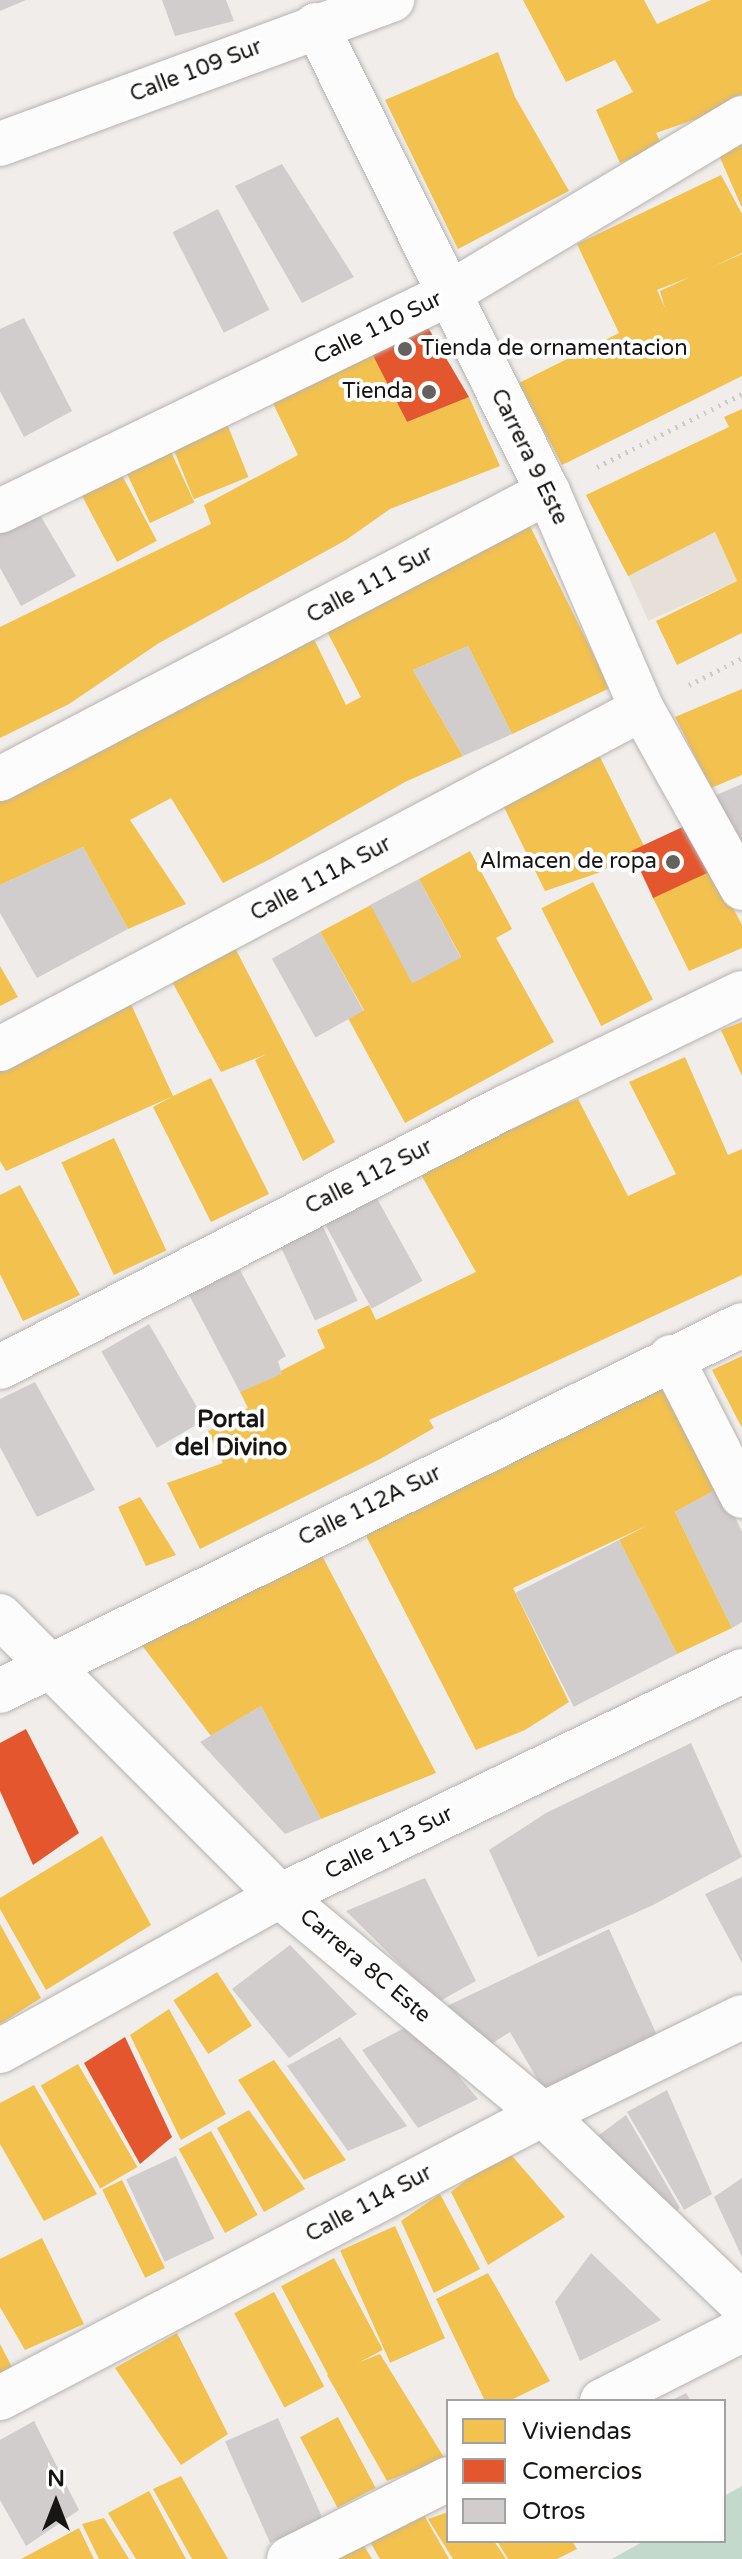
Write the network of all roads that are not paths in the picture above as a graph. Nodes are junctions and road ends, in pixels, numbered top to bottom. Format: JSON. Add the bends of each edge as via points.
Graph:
{"nodes":[{"id":1,"x":392,"y":0,"type":"edge"},
{"id":2,"x":316,"y":25,"type":"junction"},
{"id":3,"x":742,"y":118,"type":"edge"},
{"id":4,"x":0,"y":144,"type":"edge"},
{"id":5,"x":448,"y":294,"type":"junction"},
{"id":6,"x":548,"y":492,"type":"junction"},
{"id":7,"x":0,"y":511,"type":"edge"},
{"id":8,"x":642,"y":709,"type":"junction"},
{"id":9,"x":0,"y":779,"type":"edge"},
{"id":10,"x":742,"y":888,"type":"edge"},
{"id":11,"x":742,"y":993,"type":"edge"},
{"id":12,"x":0,"y":1049,"type":"edge"},
{"id":13,"x":742,"y":1325,"type":"edge"},
{"id":14,"x":671,"y":1357,"type":"junction"},
{"id":15,"x":0,"y":1367,"type":"edge"},
{"id":16,"x":742,"y":1496,"type":"edge"},
{"id":17,"x":0,"y":1616,"type":"edge"},
{"id":18,"x":51,"y":1663,"type":"junction"},
{"id":19,"x":742,"y":1671,"type":"edge"},
{"id":20,"x":0,"y":1691,"type":"edge"},
{"id":21,"x":280,"y":1896,"type":"junction"},
{"id":22,"x":742,"y":2017,"type":"edge"},
{"id":23,"x":0,"y":2051,"type":"edge"},
{"id":24,"x":543,"y":2114,"type":"junction"},
{"id":25,"x":742,"y":2304,"type":"edge"},
{"id":26,"x":742,"y":2330,"type":"edge"},
{"id":27,"x":0,"y":2398,"type":"edge"},
{"id":28,"x":606,"y":2399,"type":"edge"},
{"id":29,"x":446,"y":2480,"type":"edge"},
{"id":30,"x":289,"y":2559,"type":"edge"}],
"edges":[{"from":1,"to":2,"type":"street","name":"Calle 109 Sur"},
{"from":2,"to":4,"type":"street","name":"Calle 109 Sur"},
{"from":2,"to":5,"type":"street","name":"Carrera 9 Este"},
{"from":3,"to":5,"type":"street","name":"Calle 110 Sur"},
{"from":5,"to":6,"type":"street","name":"Carrera 9 Este"},
{"from":5,"to":7,"type":"street","name":"Calle 110 Sur"},
{"from":6,"to":8,"type":"street","name":"Carrera 9 Este"},
{"from":6,"to":9,"type":"street","name":"Calle 111 Sur"},
{"from":8,"to":10,"type":"street","name":"Carrera 9 Este"},
{"from":8,"to":12,"type":"street","name":"Calle 111A Sur"},
{"from":11,"to":15,"type":"street","name":"Calle 112 Sur","via":[[506,1107]]},
{"from":13,"to":14,"type":"street","name":"Calle 112A Sur"},
{"from":14,"to":16,"type":"street"},
{"from":14,"to":18,"type":"street","name":"Calle 112A Sur"},
{"from":17,"to":18,"type":"street","name":"Carrera 8C Este"},
{"from":18,"to":20,"type":"street","name":"Calle 112A Sur"},
{"from":18,"to":21,"type":"street","name":"Carrera 8C Este"},
{"from":19,"to":21,"type":"street","name":"Calle 113 Sur"},
{"from":21,"to":23,"type":"street","name":"Calle 113 Sur"},
{"from":21,"to":24,"type":"street","name":"Carrera 8C Este"},
{"from":22,"to":24,"type":"street","name":"Calle 114 Sur"},
{"from":24,"to":25,"type":"street","name":"Carrera 8C Este"},
{"from":24,"to":27,"type":"street","name":"Calle 114 Sur"},
{"from":26,"to":28,"type":"street"},
{"from":29,"to":30,"type":"street"}]}
